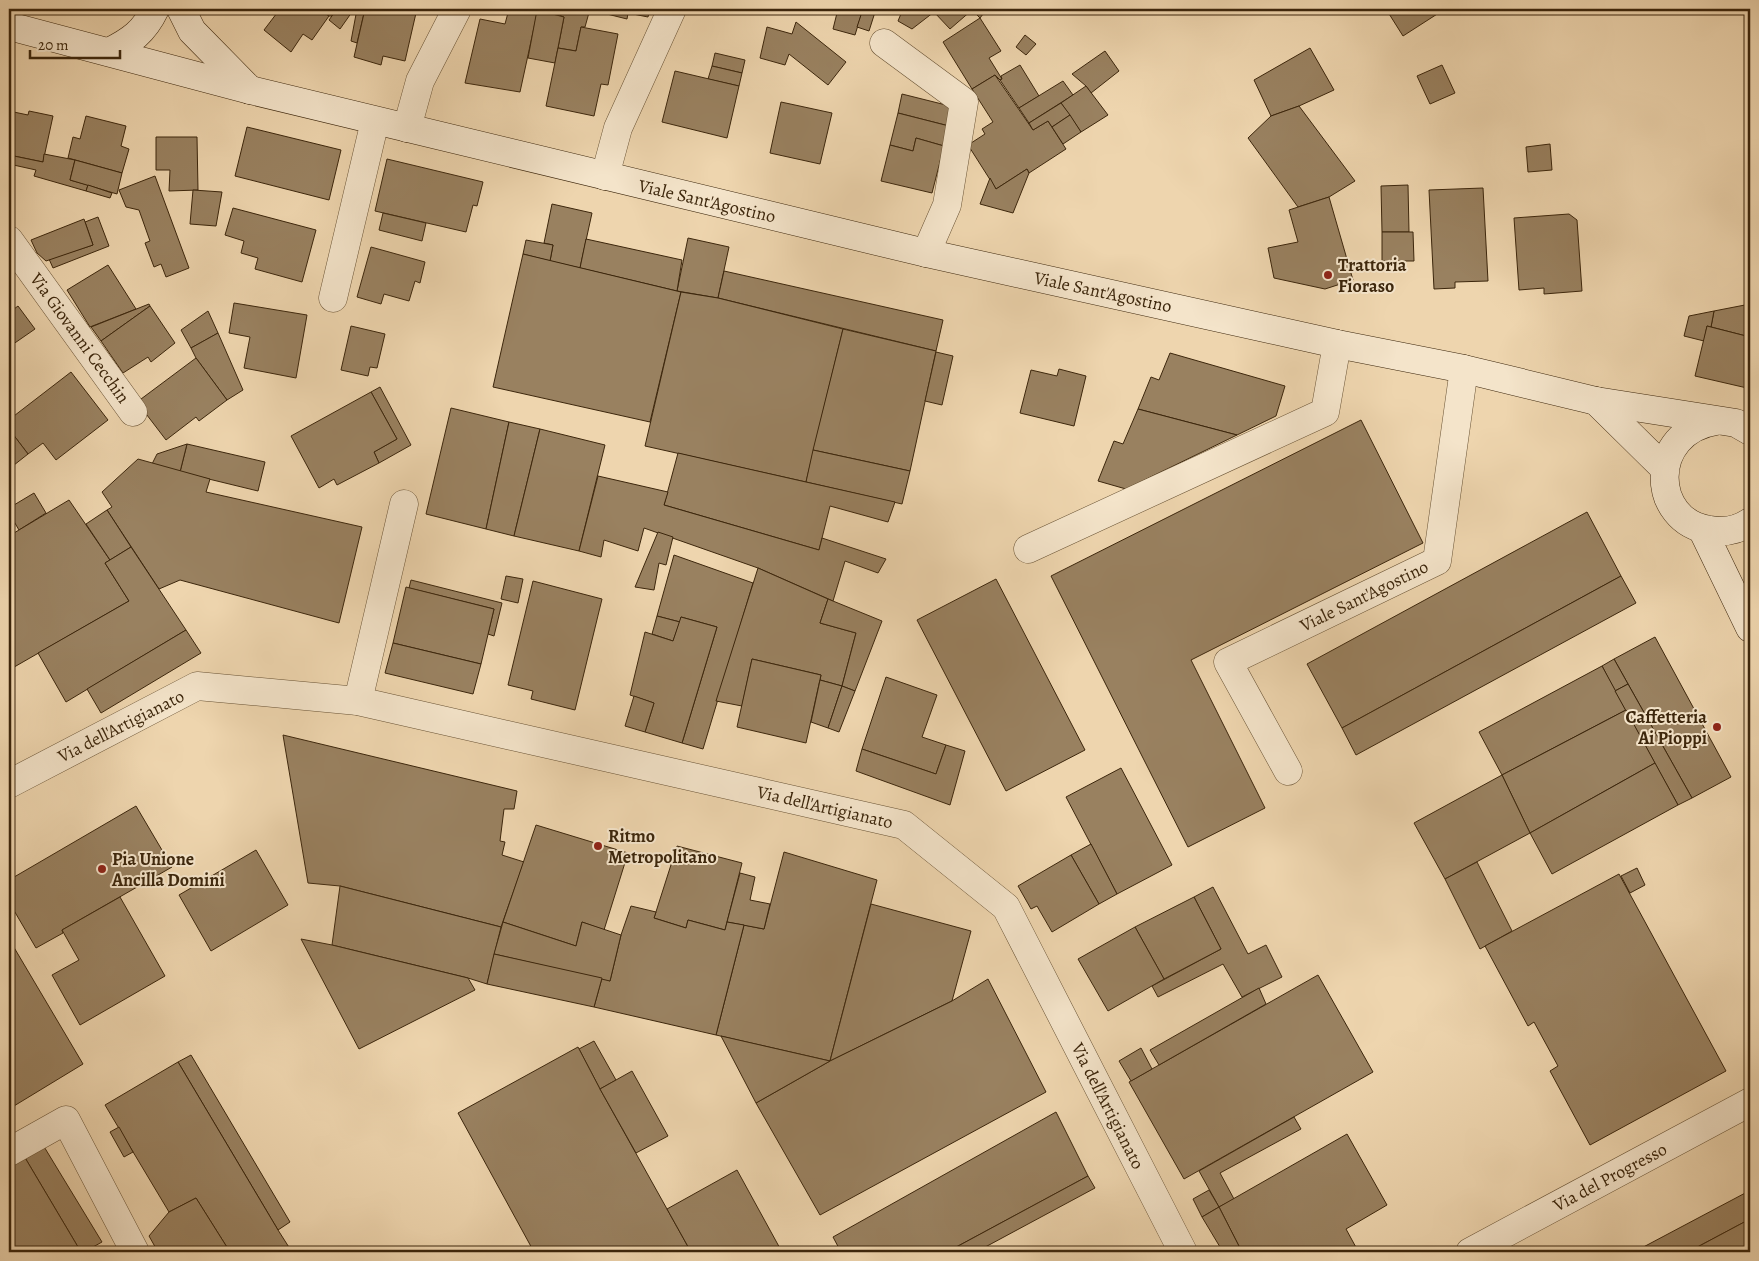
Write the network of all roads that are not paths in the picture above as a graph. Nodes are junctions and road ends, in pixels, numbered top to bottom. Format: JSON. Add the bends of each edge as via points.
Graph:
{"nodes":[{"id":1,"x":155,"y":9,"type":"edge"},
{"id":2,"x":181,"y":9,"type":"edge"},
{"id":3,"x":457,"y":9,"type":"edge"},
{"id":4,"x":672,"y":9,"type":"edge"},
{"id":5,"x":9,"y":26,"type":"edge"},
{"id":6,"x":884,"y":43,"type":"dead end"},
{"id":7,"x":109,"y":52,"type":"junction"},
{"id":8,"x":250,"y":90,"type":"junction"},
{"id":9,"x":375,"y":121,"type":"junction"},
{"id":10,"x":407,"y":128,"type":"junction"},
{"id":11,"x":604,"y":176,"type":"junction"},
{"id":12,"x":9,"y":240,"type":"edge"},
{"id":13,"x":926,"y":253,"type":"junction"},
{"id":14,"x":332,"y":298,"type":"dead end"},
{"id":15,"x":1337,"y":344,"type":"junction"},
{"id":16,"x":1464,"y":368,"type":"junction"},
{"id":17,"x":1596,"y":401,"type":"junction"},
{"id":18,"x":133,"y":412,"type":"dead end"},
{"id":19,"x":1717,"y":421,"type":"junction"},
{"id":20,"x":1750,"y":430,"type":"edge"},
{"id":21,"x":1664,"y":468,"type":"junction"},
{"id":22,"x":404,"y":504,"type":"dead end"},
{"id":23,"x":1750,"y":522,"type":"edge"},
{"id":24,"x":1702,"y":529,"type":"junction"},
{"id":25,"x":1028,"y":549,"type":"dead end"},
{"id":26,"x":1750,"y":628,"type":"edge"},
{"id":27,"x":358,"y":701,"type":"junction"},
{"id":28,"x":1288,"y":771,"type":"dead end"},
{"id":29,"x":9,"y":784,"type":"edge"},
{"id":30,"x":1750,"y":1102,"type":"edge"},
{"id":31,"x":9,"y":1152,"type":"edge"},
{"id":32,"x":135,"y":1252,"type":"edge"},
{"id":33,"x":1183,"y":1252,"type":"edge"},
{"id":34,"x":1470,"y":1252,"type":"edge"}],
"edges":[{"from":1,"to":7,"type":"street","via":[[140,32]]},
{"from":2,"to":8,"type":"street","via":[[192,31]]},
{"from":3,"to":10,"type":"street","via":[[420,81]]},
{"from":4,"to":11,"type":"street","via":[[618,128]]},
{"from":5,"to":7,"type":"street","name":"Viale Sant'Agostino"},
{"from":6,"to":13,"type":"street","via":[[964,102],[946,205]]},
{"from":7,"to":8,"type":"street","name":"Viale Sant'Agostino"},
{"from":8,"to":9,"type":"street","name":"Viale Sant'Agostino"},
{"from":9,"to":10,"type":"street","name":"Viale Sant'Agostino"},
{"from":9,"to":14,"type":"street"},
{"from":10,"to":11,"type":"street","name":"Viale Sant'Agostino"},
{"from":11,"to":13,"type":"street","name":"Viale Sant'Agostino"},
{"from":12,"to":18,"type":"street","name":"Via Giovanni Cecchin"},
{"from":13,"to":15,"type":"street","name":"Viale Sant'Agostino"},
{"from":15,"to":16,"type":"street","name":"Viale Sant'Agostino"},
{"from":15,"to":25,"type":"street","via":[[1325,412]]},
{"from":16,"to":17,"type":"street","name":"Viale Sant'Agostino"},
{"from":16,"to":28,"type":"street","name":"Viale Sant'Agostino","via":[[1437,560],[1228,662]]},
{"from":17,"to":19,"type":"street","name":"Viale Sant'Agostino"},
{"from":17,"to":21,"type":"street"},
{"from":19,"to":20,"type":"street","name":"Viale Sant'Agostino","via":[[1736,423]]},
{"from":19,"to":21,"type":"street","name":"Viale Sant'Agostino","via":[[1702,423],[1688,430],[1677,440]]},
{"from":21,"to":24,"type":"street","via":[[1665,487],[1672,506],[1685,520]]},
{"from":22,"to":27,"type":"street"},
{"from":23,"to":24,"type":"street","via":[[1741,528],[1722,532]]},
{"from":24,"to":26,"type":"street"},
{"from":27,"to":29,"type":"street","name":"Via dell'Artigianato","via":[[197,686]]},
{"from":27,"to":33,"type":"street","name":"Via dell'Artigianato","via":[[904,825],[1006,907]]},
{"from":30,"to":34,"type":"street","name":"Via del Progresso"},
{"from":31,"to":32,"type":"street","via":[[66,1120]]}]}
